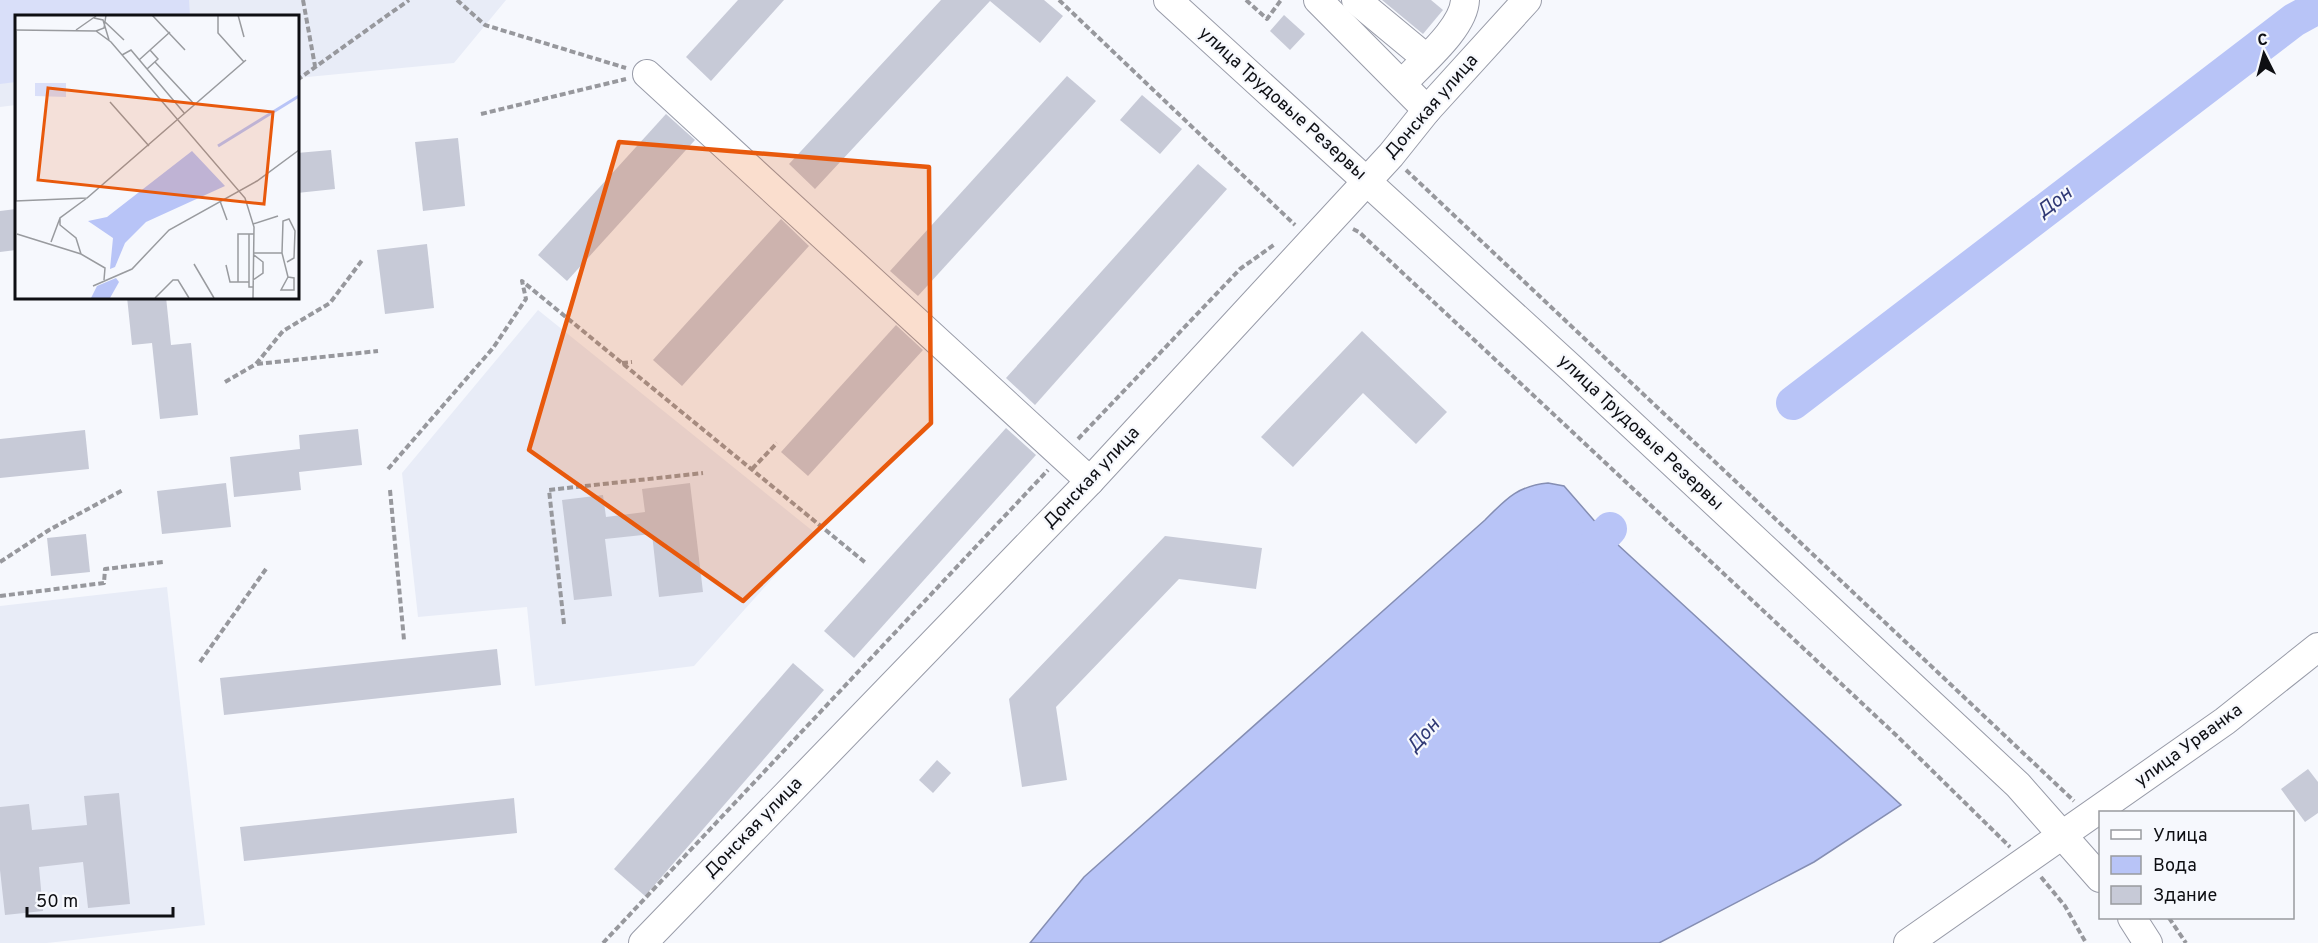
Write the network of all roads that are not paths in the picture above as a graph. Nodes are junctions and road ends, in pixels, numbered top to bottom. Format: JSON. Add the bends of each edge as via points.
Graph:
{"nodes":[{"id":1,"x":1168,"y":0,"type":"edge"},
{"id":2,"x":1318,"y":0,"type":"edge"},
{"id":3,"x":1356,"y":0,"type":"edge"},
{"id":4,"x":1465,"y":0,"type":"edge"},
{"id":5,"x":1517,"y":3,"type":"edge"},
{"id":6,"x":1426,"y":58,"type":"junction"},
{"id":7,"x":647,"y":74,"type":"road end"},
{"id":8,"x":1402,"y":84,"type":"junction"},
{"id":9,"x":1427,"y":110,"type":"junction"},
{"id":10,"x":1367,"y":181,"type":"junction"},
{"id":11,"x":1090,"y":482,"type":"junction"},
{"id":12,"x":2318,"y":647,"type":"edge"},
{"id":13,"x":2063,"y":837,"type":"junction"},
{"id":14,"x":2099,"y":877,"type":"edge"},
{"id":15,"x":2133,"y":919,"type":"edge"},
{"id":16,"x":643,"y":943,"type":"edge"},
{"id":17,"x":1908,"y":943,"type":"edge"},
{"id":18,"x":2148,"y":943,"type":"edge"}],
"edges":[{"from":1,"to":10,"type":"street","name":"улица Трудовые Резервы"},
{"from":2,"to":8,"type":"street"},
{"from":3,"to":6,"type":"street"},
{"from":4,"to":6,"type":"street","via":[[1457,24]]},
{"from":5,"to":9,"type":"street","name":"Донская улица"},
{"from":6,"to":8,"type":"street"},
{"from":7,"to":11,"type":"street"},
{"from":8,"to":9,"type":"street"},
{"from":9,"to":10,"type":"street","name":"Донская улица"},
{"from":10,"to":11,"type":"street","name":"Донская улица"},
{"from":10,"to":13,"type":"street","name":"улица Трудовые Резервы","via":[[2009,777]]},
{"from":11,"to":16,"type":"street","name":"Донская улица"},
{"from":12,"to":13,"type":"street","name":"улица Урванка","via":[[2225,721]]},
{"from":13,"to":14,"type":"street","name":"улица Трудовые Резервы"},
{"from":13,"to":17,"type":"street","name":"улица Урванка"},
{"from":15,"to":18,"type":"street"}]}
